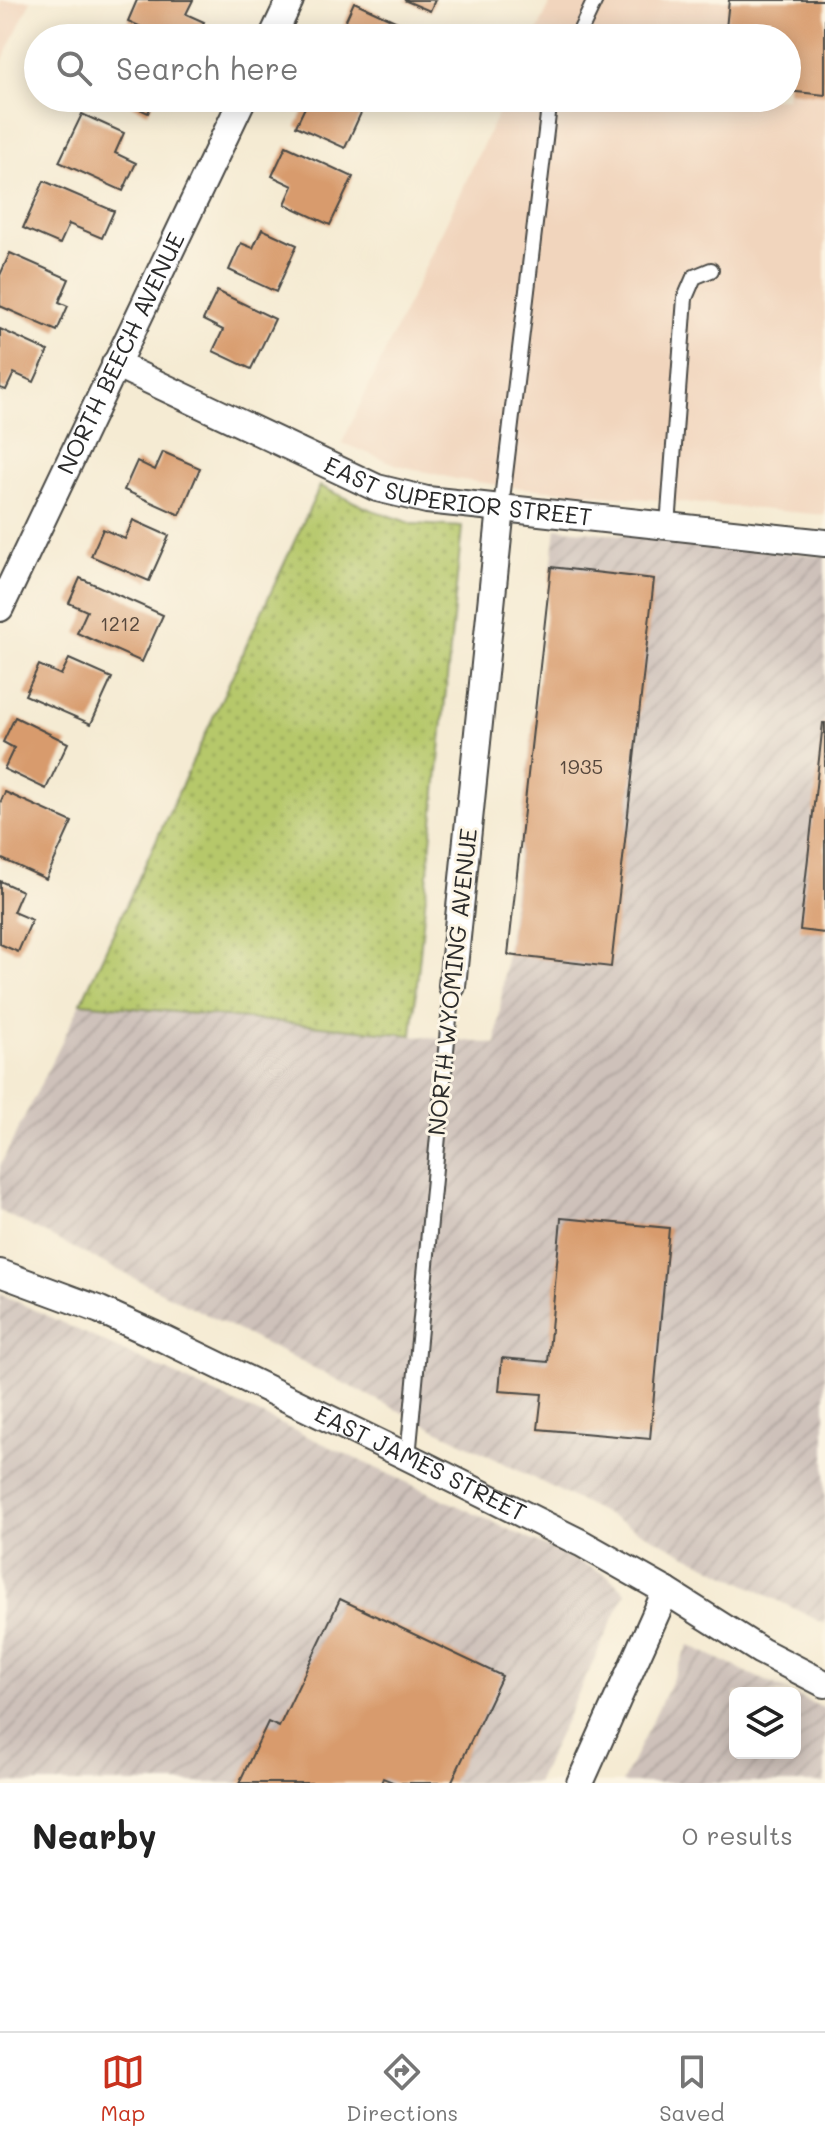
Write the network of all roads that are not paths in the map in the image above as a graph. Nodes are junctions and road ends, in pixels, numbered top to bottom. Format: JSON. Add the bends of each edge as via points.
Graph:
{"nodes":[{"id":1,"x":290,"y":0,"type":"edge"},
{"id":2,"x":595,"y":0,"type":"edge"},
{"id":3,"x":279,"y":24,"type":"edge"},
{"id":4,"x":584,"y":24,"type":"edge"},
{"id":5,"x":236,"y":112,"type":"edge"},
{"id":6,"x":548,"y":112,"type":"edge"},
{"id":7,"x":711,"y":270,"type":"dead end"},
{"id":8,"x":115,"y":364,"type":"junction"},
{"id":9,"x":501,"y":508,"type":"junction"},
{"id":10,"x":668,"y":526,"type":"junction"},
{"id":11,"x":825,"y":543,"type":"edge"},
{"id":12,"x":0,"y":608,"type":"edge"},
{"id":13,"x":452,"y":986,"type":"joint"},
{"id":14,"x":0,"y":1273,"type":"edge"},
{"id":15,"x":408,"y":1457,"type":"junction"},
{"id":16,"x":666,"y":1591,"type":"junction"},
{"id":17,"x":825,"y":1684,"type":"edge"},
{"id":18,"x":580,"y":1783,"type":"edge"}],
"edges":[{"from":1,"to":3,"type":"street"},
{"from":2,"to":4,"type":"lane"},
{"from":5,"to":8,"type":"street","name":"NORTH BEECH AVENUE"},
{"from":6,"to":9,"type":"lane"},
{"from":7,"to":10,"type":"lane","via":[[694,277],[685,298]]},
{"from":8,"to":9,"type":"street","name":"EAST SUPERIOR STREET","via":[[377,488]]},
{"from":8,"to":12,"type":"street","name":"NORTH BEECH AVENUE"},
{"from":9,"to":10,"type":"street","name":"EAST SUPERIOR STREET"},
{"from":9,"to":13,"type":"street","name":"NORTH WYOMING AVENUE"},
{"from":10,"to":11,"type":"street","name":"EAST SUPERIOR STREET"},
{"from":13,"to":15,"type":"lane","name":"NORTH WYOMING AVENUE"},
{"from":14,"to":15,"type":"street","name":"EAST JAMES STREET","via":[[100,1310]]},
{"from":15,"to":16,"type":"street","name":"EAST JAMES STREET"},
{"from":16,"to":17,"type":"street","name":"EAST JAMES STREET"},
{"from":16,"to":18,"type":"street"}]}
